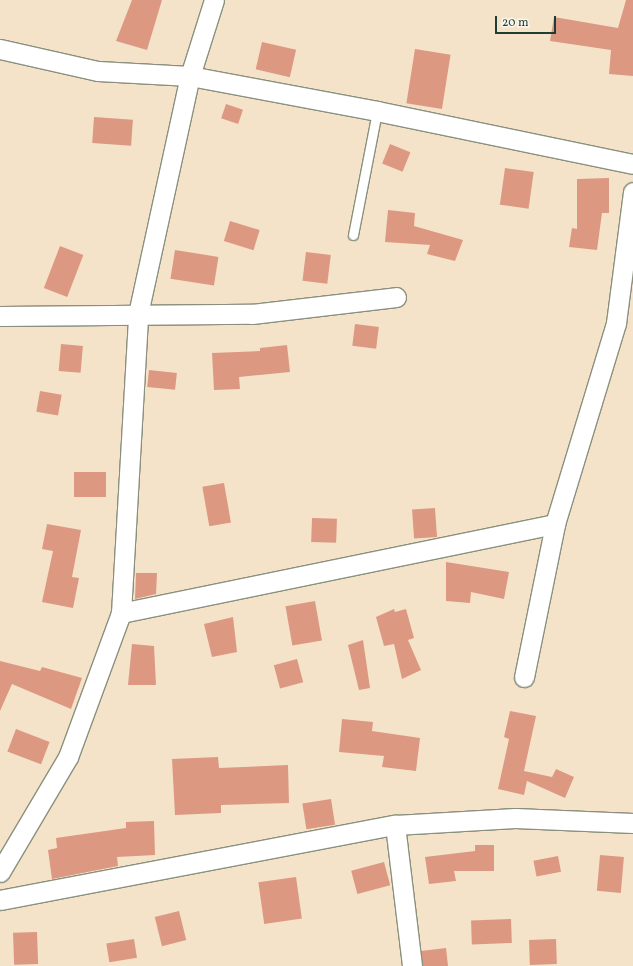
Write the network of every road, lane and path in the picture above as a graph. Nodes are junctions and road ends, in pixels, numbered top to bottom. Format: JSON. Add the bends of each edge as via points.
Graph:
{"nodes":[{"id":1,"x":214,"y":0,"type":"edge"},
{"id":2,"x":0,"y":49,"type":"edge"},
{"id":3,"x":190,"y":76,"type":"junction"},
{"id":4,"x":377,"y":111,"type":"junction"},
{"id":5,"x":633,"y":164,"type":"edge"},
{"id":6,"x":633,"y":192,"type":"edge"},
{"id":7,"x":353,"y":235,"type":"dead end"},
{"id":8,"x":396,"y":297,"type":"dead end"},
{"id":9,"x":138,"y":314,"type":"junction"},
{"id":10,"x":0,"y":316,"type":"edge"},
{"id":11,"x":555,"y":524,"type":"junction"},
{"id":12,"x":121,"y":612,"type":"junction"},
{"id":13,"x":524,"y":677,"type":"dead end"},
{"id":14,"x":633,"y":823,"type":"edge"},
{"id":15,"x":395,"y":825,"type":"junction"},
{"id":16,"x":0,"y":872,"type":"edge"},
{"id":17,"x":0,"y":900,"type":"edge"},
{"id":18,"x":412,"y":966,"type":"edge"}],
"edges":[{"from":1,"to":3,"type":"street"},
{"from":2,"to":3,"type":"street","via":[[98,71]]},
{"from":3,"to":4,"type":"street"},
{"from":3,"to":9,"type":"street"},
{"from":4,"to":5,"type":"street"},
{"from":4,"to":7,"type":"lane"},
{"from":6,"to":11,"type":"street","via":[[616,323]]},
{"from":8,"to":9,"type":"street","via":[[252,314]]},
{"from":9,"to":10,"type":"street"},
{"from":9,"to":12,"type":"street"},
{"from":11,"to":12,"type":"street"},
{"from":11,"to":13,"type":"street"},
{"from":12,"to":16,"type":"street","via":[[68,757]]},
{"from":14,"to":15,"type":"street","via":[[515,818]]},
{"from":15,"to":17,"type":"street"},
{"from":15,"to":18,"type":"street"}]}
